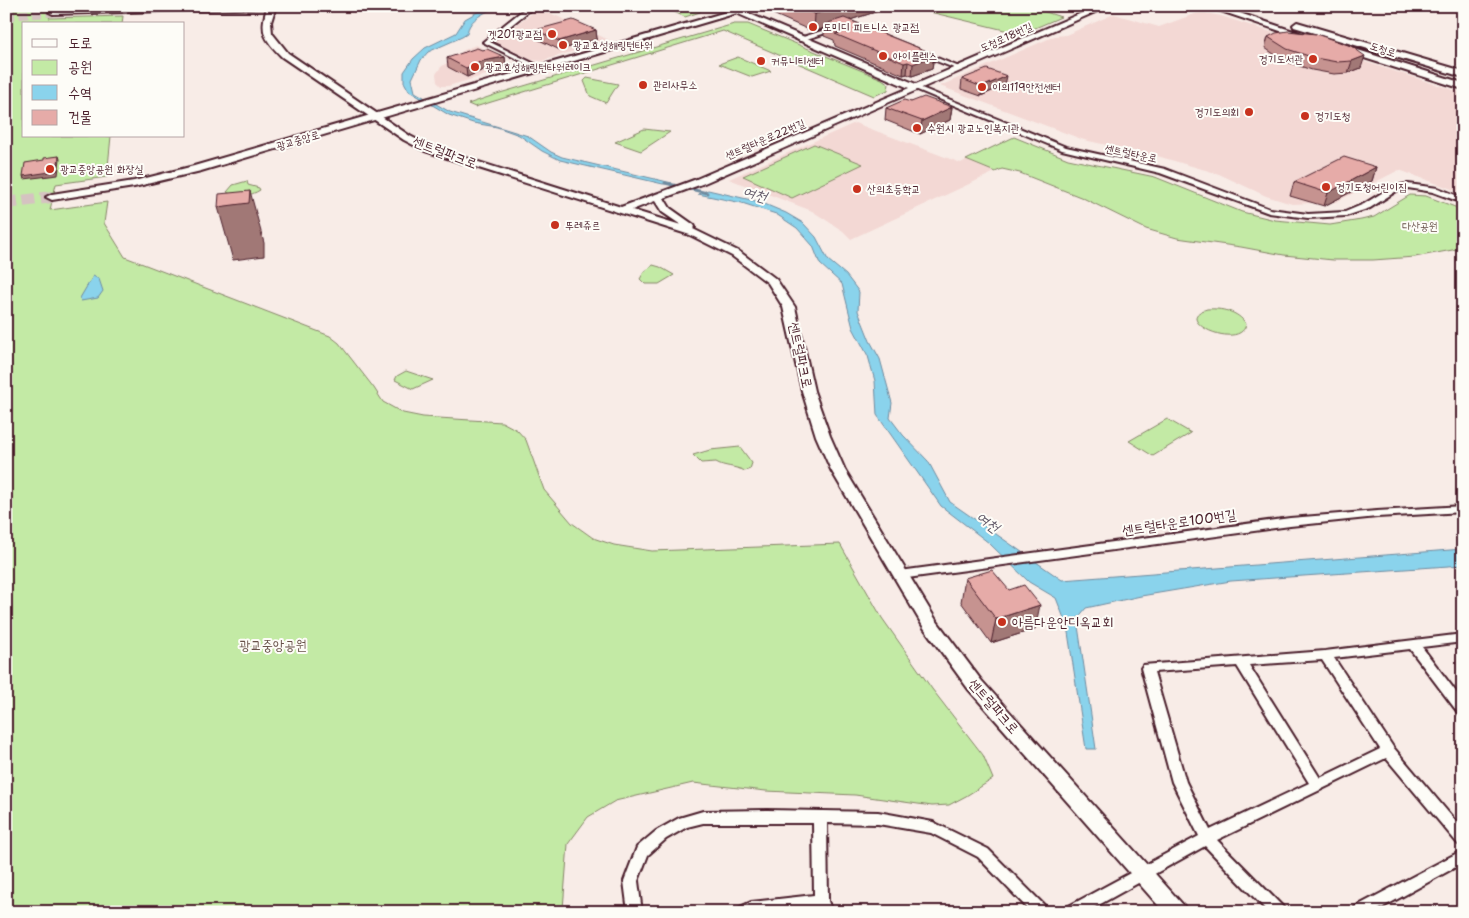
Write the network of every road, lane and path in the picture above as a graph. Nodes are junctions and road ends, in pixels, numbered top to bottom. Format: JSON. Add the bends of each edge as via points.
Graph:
{"nodes":[{"id":1,"x":271,"y":6,"type":"edge"},
{"id":2,"x":532,"y":6,"type":"edge"},
{"id":3,"x":724,"y":6,"type":"edge"},
{"id":4,"x":757,"y":6,"type":"edge"},
{"id":5,"x":1105,"y":6,"type":"edge"},
{"id":6,"x":1210,"y":6,"type":"edge"},
{"id":7,"x":1235,"y":6,"type":"edge"},
{"id":8,"x":54,"y":12,"type":"tunnel mouth"},
{"id":9,"x":738,"y":12,"type":"junction"},
{"id":10,"x":842,"y":27,"type":"edge"},
{"id":11,"x":800,"y":38,"type":"junction"},
{"id":12,"x":915,"y":50,"type":"edge"},
{"id":13,"x":541,"y":69,"type":"junction"},
{"id":14,"x":961,"y":69,"type":"junction"},
{"id":15,"x":1463,"y":74,"type":"edge"},
{"id":16,"x":1463,"y":86,"type":"edge"},
{"id":17,"x":917,"y":88,"type":"junction"},
{"id":18,"x":378,"y":117,"type":"junction"},
{"id":19,"x":659,"y":196,"type":"junction"},
{"id":20,"x":52,"y":197,"type":"tunnel mouth"},
{"id":21,"x":1463,"y":201,"type":"edge"},
{"id":22,"x":622,"y":210,"type":"junction"},
{"id":23,"x":705,"y":238,"type":"junction"},
{"id":24,"x":1463,"y":509,"type":"edge"},
{"id":25,"x":900,"y":575,"type":"junction"},
{"id":26,"x":1463,"y":638,"type":"edge"},
{"id":27,"x":1412,"y":644,"type":"junction"},
{"id":28,"x":1325,"y":655,"type":"junction"},
{"id":29,"x":1240,"y":661,"type":"junction"},
{"id":30,"x":1463,"y":712,"type":"edge"},
{"id":31,"x":1388,"y":751,"type":"junction"},
{"id":32,"x":1317,"y":785,"type":"junction"},
{"id":33,"x":820,"y":817,"type":"junction"},
{"id":34,"x":1207,"y":838,"type":"junction"},
{"id":35,"x":1463,"y":840,"type":"edge"},
{"id":36,"x":1463,"y":856,"type":"edge"},
{"id":37,"x":1141,"y":874,"type":"junction"},
{"id":38,"x":823,"y":906,"type":"edge"},
{"id":39,"x":635,"y":912,"type":"edge"},
{"id":40,"x":744,"y":912,"type":"edge"},
{"id":41,"x":1041,"y":912,"type":"edge"},
{"id":42,"x":1072,"y":912,"type":"edge"},
{"id":43,"x":1176,"y":912,"type":"edge"},
{"id":44,"x":1278,"y":912,"type":"edge"},
{"id":45,"x":1360,"y":912,"type":"edge"}],
"edges":[{"from":1,"to":8,"type":"street"},
{"from":1,"to":18,"type":"street","name":"센트럴파크로","via":[[266,21],[269,38],[285,55]]},
{"from":2,"to":13,"type":"street","via":[[486,42]]},
{"from":3,"to":9,"type":"street","name":"센트럴타운로"},
{"from":4,"to":9,"type":"main road","name":"광교중앙로"},
{"from":5,"to":14,"type":"street","name":"도청로18번길"},
{"from":6,"to":16,"type":"main road","name":"도청로"},
{"from":7,"to":15,"type":"main road","name":"도청로"},
{"from":9,"to":11,"type":"street","name":"센트럴타운로"},
{"from":9,"to":13,"type":"main road","name":"광교중앙로"},
{"from":10,"to":11,"type":"street"},
{"from":11,"to":17,"type":"street","name":"센트럴타운로"},
{"from":12,"to":14,"type":"street"},
{"from":13,"to":18,"type":"main road","name":"광교중앙로"},
{"from":14,"to":17,"type":"street","name":"도청로18번길"},
{"from":17,"to":19,"type":"street","name":"센트럴타운로22번길"},
{"from":17,"to":21,"type":"street","name":"센트럴타운로","via":[[1064,149],[1162,172],[1276,212],[1308,216],[1346,214],[1367,206],[1396,188],[1408,186],[1435,190]]},
{"from":18,"to":20,"type":"main road","name":"광교중앙로","via":[[171,176]]},
{"from":18,"to":22,"type":"street","name":"센트럴파크로","via":[[407,138],[437,152]]},
{"from":19,"to":22,"type":"street","name":"센트럴타운로22번길"},
{"from":19,"to":23,"type":"street","via":[[666,210]]},
{"from":22,"to":23,"type":"street","name":"센트럴파크로"},
{"from":23,"to":25,"type":"street","name":"센트럴파크로","via":[[756,267],[772,281],[785,300],[792,315],[808,391],[823,436],[838,470]]},
{"from":24,"to":25,"type":"street","name":"센트럴타운로100번길","via":[[1323,518]]},
{"from":25,"to":37,"type":"street","name":"센트럴파크로","via":[[930,624],[975,685]]},
{"from":26,"to":27,"type":"street"},
{"from":27,"to":28,"type":"street"},
{"from":27,"to":30,"type":"street"},
{"from":28,"to":29,"type":"street"},
{"from":28,"to":31,"type":"street"},
{"from":29,"to":32,"type":"street"},
{"from":29,"to":34,"type":"street","via":[[1147,668],[1179,782]]},
{"from":31,"to":32,"type":"street"},
{"from":31,"to":35,"type":"street"},
{"from":32,"to":34,"type":"street"},
{"from":33,"to":38,"type":"street"},
{"from":33,"to":39,"type":"street","via":[[702,817],[684,822],[642,851],[631,882]]},
{"from":33,"to":41,"type":"street","via":[[878,818],[933,828],[983,853]]},
{"from":34,"to":37,"type":"street"},
{"from":34,"to":44,"type":"street"},
{"from":36,"to":45,"type":"street"},
{"from":37,"to":42,"type":"street"},
{"from":37,"to":43,"type":"street","name":"센트럴파크로"},
{"from":38,"to":40,"type":"street","via":[[752,908]]}]}
